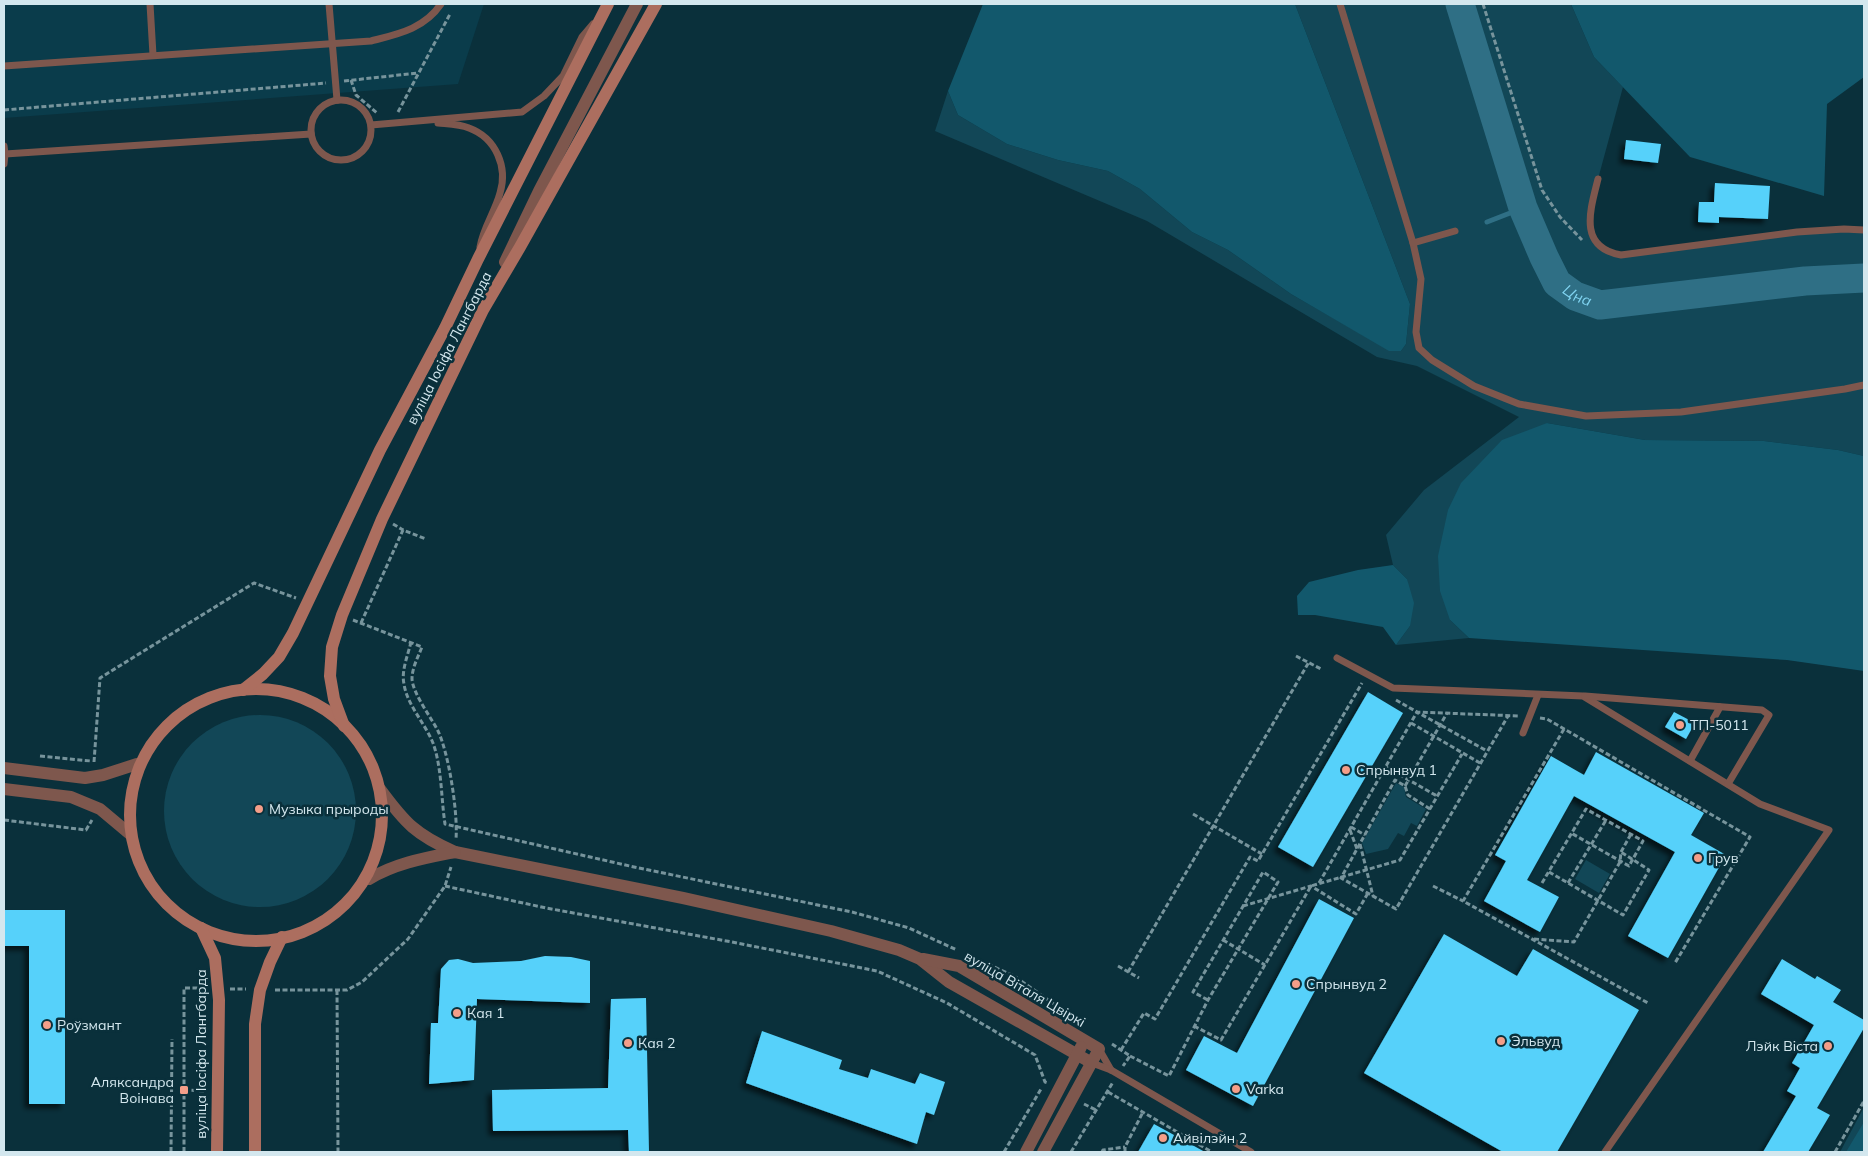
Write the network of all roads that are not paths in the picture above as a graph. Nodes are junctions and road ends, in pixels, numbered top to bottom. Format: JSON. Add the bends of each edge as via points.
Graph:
{"nodes":[{"id":1,"x":150,"y":4,"type":"edge"},
{"id":2,"x":329,"y":4,"type":"edge"},
{"id":3,"x":441,"y":4,"type":"edge"},
{"id":4,"x":637,"y":4,"type":"edge"},
{"id":5,"x":656,"y":4,"type":"edge"},
{"id":6,"x":1340,"y":4,"type":"edge"},
{"id":7,"x":606,"y":7,"type":"edge"},
{"id":8,"x":332,"y":43,"type":"junction"},
{"id":9,"x":153,"y":55,"type":"junction"},
{"id":10,"x":4,"y":66,"type":"edge"},
{"id":11,"x":337,"y":100,"type":"junction"},
{"id":12,"x":423,"y":121,"type":"junction"},
{"id":13,"x":371,"y":125,"type":"junction"},
{"id":14,"x":312,"y":134,"type":"junction"},
{"id":15,"x":4,"y":150,"type":"edge"},
{"id":16,"x":4,"y":164,"type":"edge"},
{"id":17,"x":1598,"y":179,"type":"dead end"},
{"id":18,"x":1455,"y":230,"type":"dead end"},
{"id":19,"x":1864,"y":230,"type":"edge"},
{"id":20,"x":1413,"y":243,"type":"junction"},
{"id":21,"x":478,"y":259,"type":"junction"},
{"id":22,"x":483,"y":310,"type":"junction"},
{"id":23,"x":1864,"y":385,"type":"edge"},
{"id":24,"x":1337,"y":658,"type":"dead end"},
{"id":25,"x":243,"y":690,"type":"junction"},
{"id":26,"x":1538,"y":695,"type":"junction"},
{"id":27,"x":1582,"y":696,"type":"junction"},
{"id":28,"x":1720,"y":707,"type":"junction"},
{"id":29,"x":344,"y":726,"type":"junction"},
{"id":30,"x":1523,"y":733,"type":"dead end"},
{"id":31,"x":1690,"y":761,"type":"junction"},
{"id":32,"x":137,"y":764,"type":"junction"},
{"id":33,"x":4,"y":768,"type":"edge"},
{"id":34,"x":1728,"y":784,"type":"junction"},
{"id":35,"x":380,"y":789,"type":"junction"},
{"id":36,"x":4,"y":790,"type":"edge"},
{"id":37,"x":131,"y":835,"type":"junction"},
{"id":38,"x":455,"y":852,"type":"junction"},
{"id":39,"x":369,"y":879,"type":"junction"},
{"id":40,"x":201,"y":928,"type":"junction"},
{"id":41,"x":282,"y":937,"type":"junction"},
{"id":42,"x":920,"y":959,"type":"junction"},
{"id":43,"x":1085,"y":1040,"type":"junction"},
{"id":44,"x":1100,"y":1049,"type":"junction"},
{"id":45,"x":1077,"y":1054,"type":"junction"},
{"id":46,"x":1092,"y":1063,"type":"junction"},
{"id":47,"x":1111,"y":1070,"type":"junction"},
{"id":48,"x":217,"y":1152,"type":"edge"},
{"id":49,"x":255,"y":1152,"type":"edge"},
{"id":50,"x":1026,"y":1152,"type":"edge"},
{"id":51,"x":1043,"y":1152,"type":"edge"},
{"id":52,"x":1251,"y":1152,"type":"edge"},
{"id":53,"x":1605,"y":1152,"type":"edge"}],
"edges":[{"from":1,"to":9,"type":"lane"},
{"from":2,"to":8,"type":"lane"},
{"from":3,"to":8,"type":"lane","via":[[434,14],[408,32],[372,41]]},
{"from":4,"to":22,"type":"street","via":[[539,191]]},
{"from":5,"to":22,"type":"main road","name":"вуліца Іосіфа Лангбарда"},
{"from":6,"to":20,"type":"lane"},
{"from":7,"to":12,"type":"lane","via":[[582,37],[563,76],[522,112]]},
{"from":7,"to":21,"type":"main road","name":"вуліца Іосіфа Лангбарда"},
{"from":8,"to":9,"type":"lane"},
{"from":8,"to":11,"type":"lane"},
{"from":9,"to":10,"type":"lane"},
{"from":11,"to":13,"type":"lane","via":[[356,104]]},
{"from":11,"to":14,"type":"lane","via":[[320,108],[312,125]]},
{"from":12,"to":13,"type":"lane"},
{"from":12,"to":21,"type":"lane","via":[[468,127],[480,133],[496,149],[503,167],[500,193],[482,236]]},
{"from":13,"to":14,"type":"lane","via":[[365,148],[348,159],[338,160],[325,154],[314,144]]},
{"from":14,"to":15,"type":"lane"},
{"from":15,"to":16,"type":"lane"},
{"from":17,"to":19,"type":"lane","via":[[1589,228],[1600,246],[1609,253],[1622,256],[1798,232]]},
{"from":18,"to":20,"type":"lane"},
{"from":20,"to":23,"type":"lane","via":[[1421,279],[1416,332],[1419,348],[1474,386],[1518,404],[1586,416],[1681,412]]},
{"from":21,"to":25,"type":"main road","name":"вуліца Іосіфа Лангбарда","via":[[380,450],[293,633],[279,657]]},
{"from":22,"to":29,"type":"main road","name":"вуліца Іосіфа Лангбарда","via":[[382,519],[342,615],[332,647],[330,676]]},
{"from":24,"to":26,"type":"lane","via":[[1393,688]]},
{"from":25,"to":29,"type":"main road","via":[[297,697],[314,704]]},
{"from":25,"to":32,"type":"main road","via":[[207,699],[175,717],[149,744]]},
{"from":26,"to":27,"type":"lane"},
{"from":26,"to":30,"type":"lane"},
{"from":27,"to":28,"type":"lane"},
{"from":27,"to":31,"type":"lane"},
{"from":28,"to":31,"type":"lane"},
{"from":28,"to":34,"type":"lane","via":[[1762,710],[1769,715]]},
{"from":29,"to":35,"type":"main road","via":[[367,755]]},
{"from":31,"to":34,"type":"lane"},
{"from":32,"to":33,"type":"street","via":[[85,778]]},
{"from":32,"to":37,"type":"main road","via":[[129,787]]},
{"from":34,"to":53,"type":"lane","via":[[1760,804],[1829,830]]},
{"from":35,"to":38,"type":"street","via":[[412,828]]},
{"from":35,"to":39,"type":"main road","via":[[384,826],[379,853]]},
{"from":36,"to":37,"type":"street","via":[[71,797],[100,809]]},
{"from":37,"to":40,"type":"main road","via":[[138,862],[153,885],[173,907]]},
{"from":38,"to":39,"type":"street","via":[[403,863]]},
{"from":38,"to":42,"type":"street","via":[[776,919],[899,950]]},
{"from":39,"to":41,"type":"main road","via":[[334,918],[310,930]]},
{"from":40,"to":41,"type":"main road","via":[[219,936],[241,939]]},
{"from":40,"to":48,"type":"main road","name":"вуліца Іосіфа Лангбарда","via":[[215,958],[219,1000]]},
{"from":41,"to":49,"type":"main road","via":[[260,990],[255,1024]]},
{"from":42,"to":43,"type":"street","name":"вуліца Віталя Цвіркі","via":[[959,966]]},
{"from":42,"to":45,"type":"street","via":[[949,982]]},
{"from":43,"to":44,"type":"street","name":"вуліца Віталя Цвіркі"},
{"from":43,"to":45,"type":"street","name":"вуліца Віталя Цвіркі"},
{"from":44,"to":46,"type":"street"},
{"from":44,"to":47,"type":"lane"},
{"from":45,"to":46,"type":"street"},
{"from":45,"to":50,"type":"street","name":"вуліца Віталя Цвіркі"},
{"from":46,"to":47,"type":"lane"},
{"from":46,"to":51,"type":"street"},
{"from":47,"to":52,"type":"lane"}]}
